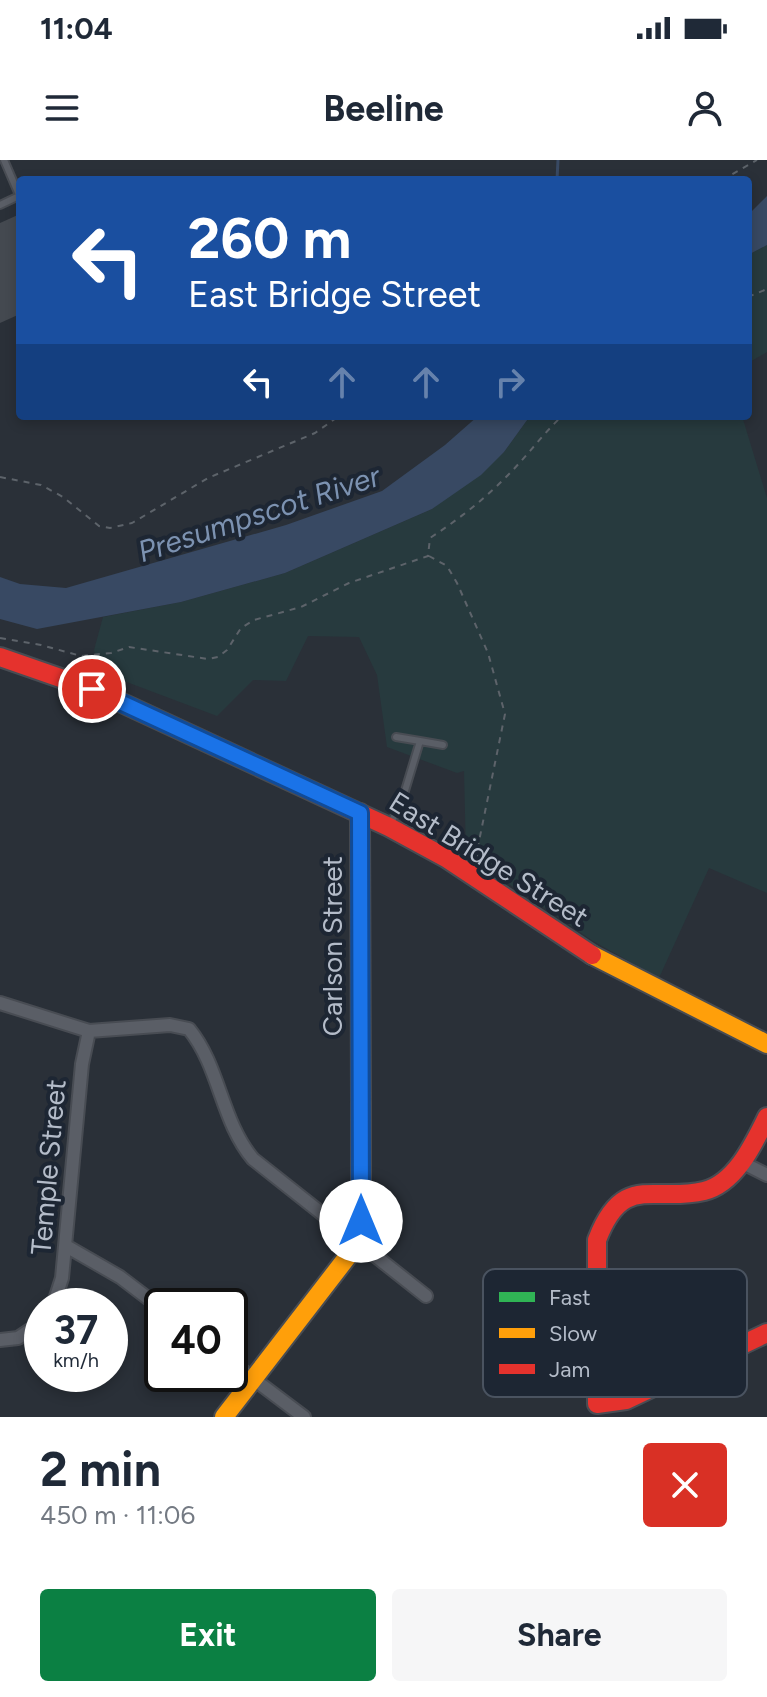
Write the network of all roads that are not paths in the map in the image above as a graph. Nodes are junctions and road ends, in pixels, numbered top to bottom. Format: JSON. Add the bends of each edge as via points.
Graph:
{"nodes":[{"id":1,"x":4,"y":160,"type":"edge"},
{"id":2,"x":16,"y":187,"type":"edge"},
{"id":3,"x":0,"y":657,"type":"edge"},
{"id":4,"x":396,"y":737,"type":"dead end"},
{"id":5,"x":420,"y":741,"type":"junction"},
{"id":6,"x":443,"y":745,"type":"dead end"},
{"id":7,"x":360,"y":813,"type":"junction"},
{"id":8,"x":389,"y":827,"type":"junction"},
{"id":9,"x":0,"y":1003,"type":"edge"},
{"id":10,"x":89,"y":1031,"type":"junction"},
{"id":11,"x":767,"y":1044,"type":"edge"},
{"id":12,"x":767,"y":1117,"type":"edge"},
{"id":13,"x":743,"y":1163,"type":"junction"},
{"id":14,"x":767,"y":1175,"type":"edge"},
{"id":15,"x":358,"y":1243,"type":"junction"},
{"id":16,"x":66,"y":1246,"type":"junction"},
{"id":17,"x":597,"y":1269,"type":"edge"},
{"id":18,"x":60,"y":1288,"type":"edge"},
{"id":19,"x":144,"y":1295,"type":"edge"},
{"id":20,"x":426,"y":1296,"type":"dead end"},
{"id":21,"x":767,"y":1333,"type":"edge"},
{"id":22,"x":24,"y":1334,"type":"edge"},
{"id":23,"x":0,"y":1340,"type":"edge"},
{"id":24,"x":747,"y":1343,"type":"edge"},
{"id":25,"x":248,"y":1374,"type":"edge"},
{"id":26,"x":254,"y":1379,"type":"junction"},
{"id":27,"x":597,"y":1397,"type":"edge"},
{"id":28,"x":632,"y":1397,"type":"edge"},
{"id":29,"x":224,"y":1417,"type":"edge"},
{"id":30,"x":304,"y":1417,"type":"edge"}],
"edges":[{"from":1,"to":2,"type":"lane"},
{"from":3,"to":7,"type":"street","name":"East Bridge Street","via":[[92,689]]},
{"from":4,"to":5,"type":"lane"},
{"from":5,"to":6,"type":"lane"},
{"from":5,"to":8,"type":"lane"},
{"from":7,"to":8,"type":"street","name":"East Bridge Street"},
{"from":7,"to":15,"type":"street","name":"Carlson Street"},
{"from":8,"to":11,"type":"street","name":"East Bridge Street","via":[[485,883],[608,966]]},
{"from":9,"to":10,"type":"street"},
{"from":10,"to":15,"type":"street","via":[[170,1025],[189,1029],[203,1050],[240,1144],[267,1172]]},
{"from":10,"to":16,"type":"street","name":"Temple Street"},
{"from":12,"to":13,"type":"street"},
{"from":13,"to":14,"type":"street"},
{"from":13,"to":17,"type":"street","via":[[705,1191],[624,1200],[606,1218],[597,1240]]},
{"from":15,"to":20,"type":"street"},
{"from":15,"to":26,"type":"street"},
{"from":16,"to":18,"type":"street","name":"Temple Street"},
{"from":16,"to":19,"type":"street"},
{"from":21,"to":24,"type":"street"},
{"from":22,"to":23,"type":"street"},
{"from":25,"to":26,"type":"street"},
{"from":26,"to":29,"type":"street"},
{"from":26,"to":30,"type":"street"},
{"from":27,"to":28,"type":"street","via":[[597,1404]]}]}
